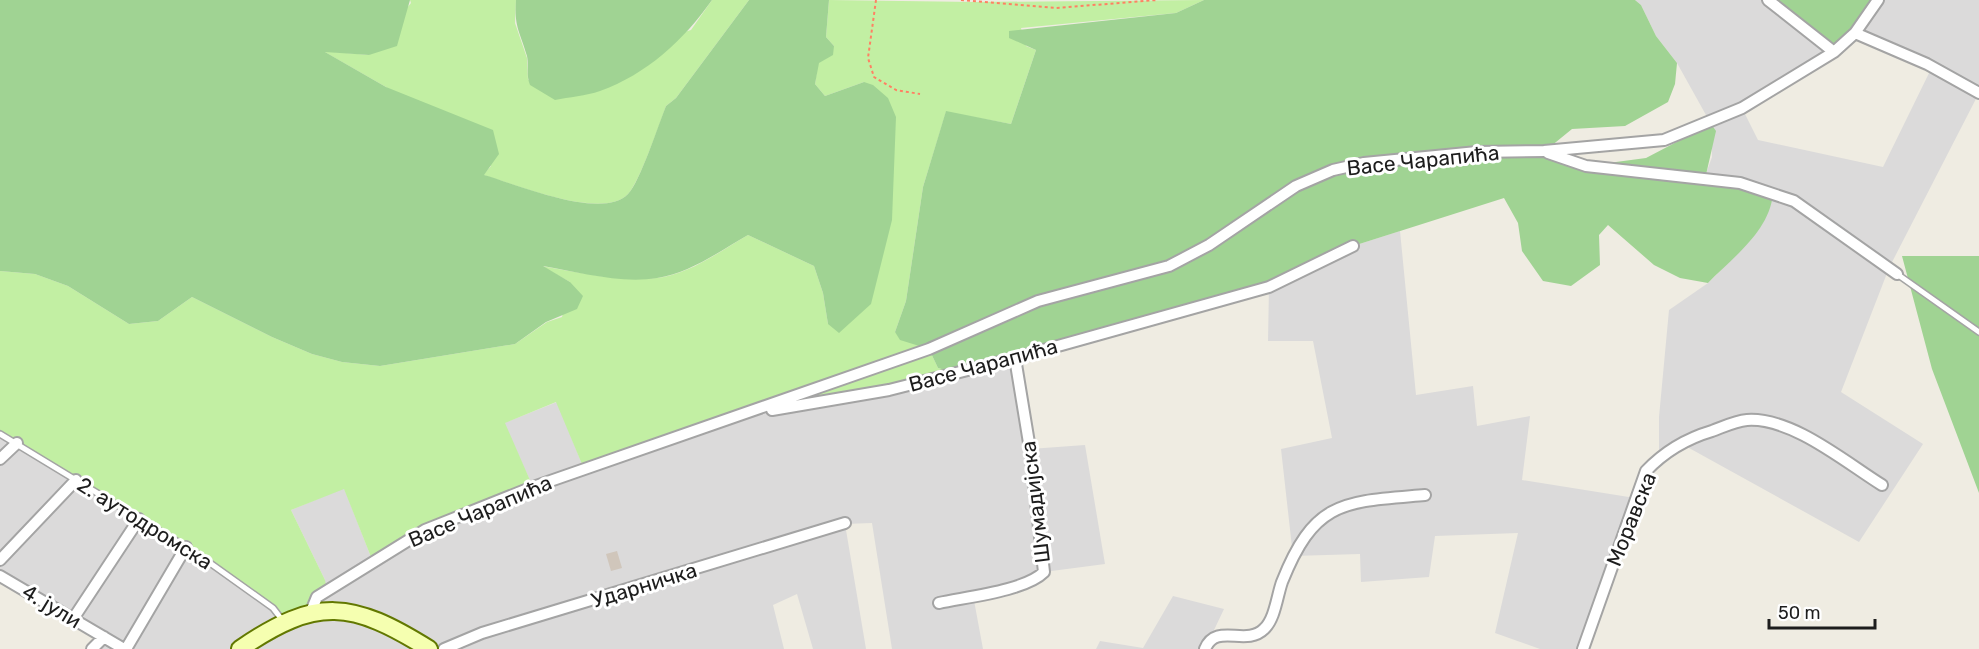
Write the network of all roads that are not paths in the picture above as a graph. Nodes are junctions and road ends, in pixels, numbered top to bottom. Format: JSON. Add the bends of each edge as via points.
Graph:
{"nodes":[{"id":1,"x":1768,"y":0,"type":"edge"},
{"id":2,"x":1878,"y":0,"type":"edge"},
{"id":3,"x":1855,"y":33,"type":"junction"},
{"id":4,"x":1834,"y":52,"type":"junction"},
{"id":5,"x":1979,"y":93,"type":"edge"},
{"id":6,"x":1544,"y":151,"type":"junction"},
{"id":7,"x":1353,"y":246,"type":"dead end"},
{"id":8,"x":1897,"y":274,"type":"joint"},
{"id":9,"x":1979,"y":332,"type":"edge"},
{"id":10,"x":1015,"y":358,"type":"junction"},
{"id":11,"x":741,"y":415,"type":"junction"},
{"id":12,"x":0,"y":434,"type":"edge"},
{"id":13,"x":17,"y":443,"type":"junction"},
{"id":14,"x":0,"y":459,"type":"edge"},
{"id":15,"x":76,"y":480,"type":"junction"},
{"id":16,"x":1882,"y":485,"type":"dead end"},
{"id":17,"x":1425,"y":495,"type":"dead end"},
{"id":18,"x":139,"y":519,"type":"junction"},
{"id":19,"x":845,"y":523,"type":"dead end"},
{"id":20,"x":186,"y":547,"type":"junction"},
{"id":21,"x":0,"y":560,"type":"edge"},
{"id":22,"x":0,"y":576,"type":"edge"},
{"id":23,"x":939,"y":603,"type":"dead end"},
{"id":24,"x":309,"y":614,"type":"junction"},
{"id":25,"x":73,"y":619,"type":"junction"},
{"id":26,"x":283,"y":621,"type":"junction"},
{"id":27,"x":104,"y":637,"type":"junction"},
{"id":28,"x":92,"y":649,"type":"edge"},
{"id":29,"x":125,"y":649,"type":"edge"},
{"id":30,"x":240,"y":649,"type":"edge"},
{"id":31,"x":429,"y":649,"type":"edge"},
{"id":32,"x":444,"y":649,"type":"edge"},
{"id":33,"x":1205,"y":649,"type":"edge"},
{"id":34,"x":1582,"y":649,"type":"edge"}],
"edges":[{"from":1,"to":4,"type":"street"},
{"from":2,"to":3,"type":"street","name":"Васе Чарапића"},
{"from":3,"to":4,"type":"street","name":"Васе Чарапића"},
{"from":3,"to":5,"type":"street","via":[[1927,64]]},
{"from":4,"to":6,"type":"street","name":"Васе Чарапића","via":[[1742,108],[1664,140]]},
{"from":6,"to":8,"type":"street","via":[[1586,166],[1740,183],[1794,201]]},
{"from":6,"to":11,"type":"street","name":"Васе Чарапића","via":[[1477,152],[1364,163],[1333,170],[1296,186],[1209,245],[1169,266],[1038,301],[929,348]]},
{"from":7,"to":10,"type":"street","name":"Васе Чарапића","via":[[1269,287]]},
{"from":8,"to":9,"type":"lane"},
{"from":10,"to":11,"type":"street","name":"Васе Чарапића","via":[[889,390]]},
{"from":10,"to":23,"type":"street","name":"Шумадијска","via":[[1044,572],[1018,585]]},
{"from":11,"to":24,"type":"street","name":"Васе Чарапића","via":[[533,487],[425,530],[317,597]]},
{"from":12,"to":13,"type":"lane","name":"2. аутодромска"},
{"from":13,"to":14,"type":"street"},
{"from":13,"to":15,"type":"lane","name":"2. аутодромска"},
{"from":15,"to":18,"type":"lane","name":"2. аутодромска"},
{"from":15,"to":21,"type":"street"},
{"from":16,"to":34,"type":"street","name":"Моравска","via":[[1784,425],[1764,420],[1745,420],[1686,439],[1646,471]]},
{"from":17,"to":33,"type":"street","via":[[1356,502],[1325,514],[1309,530],[1293,556],[1267,626],[1252,637],[1215,636],[1208,640]]},
{"from":18,"to":20,"type":"lane","name":"2. аутодромска"},
{"from":18,"to":25,"type":"street"},
{"from":19,"to":32,"type":"street","name":"Ударничка","via":[[482,633]]},
{"from":20,"to":26,"type":"lane","name":"2. аутодромска","via":[[273,608]]},
{"from":20,"to":29,"type":"street"},
{"from":22,"to":25,"type":"street","name":"4. јули"},
{"from":24,"to":26,"type":"main road"},
{"from":24,"to":31,"type":"main road","via":[[342,611],[367,616],[395,627]]},
{"from":25,"to":27,"type":"street","name":"4. јули"},
{"from":26,"to":30,"type":"main road"},
{"from":27,"to":28,"type":"street","name":"4. јули"},
{"from":27,"to":29,"type":"street","name":"4. јули"}]}
